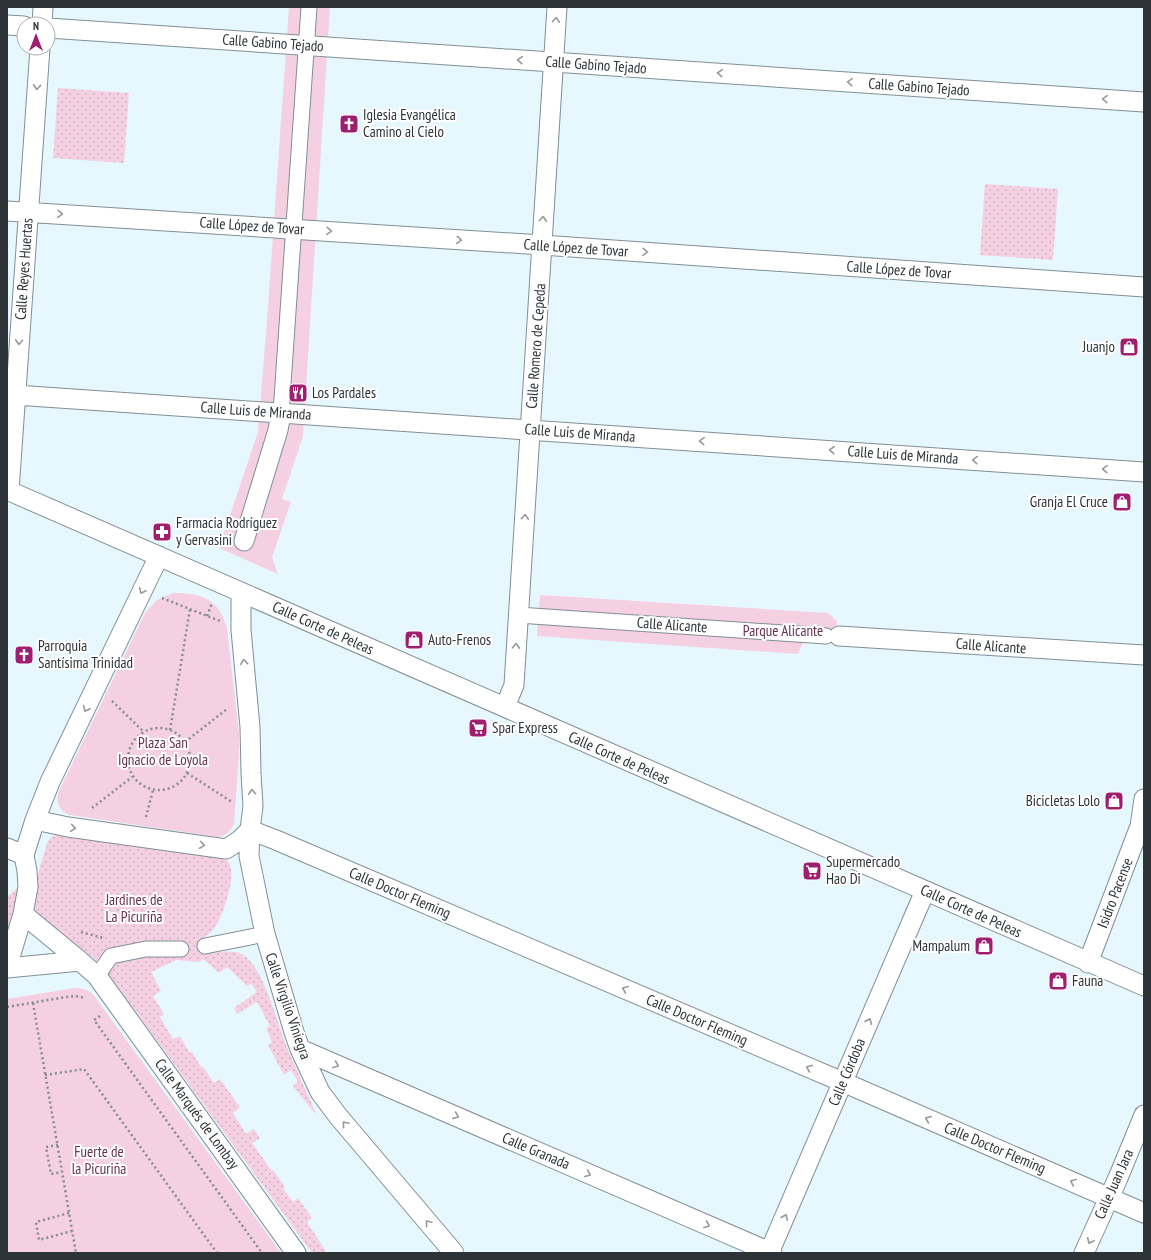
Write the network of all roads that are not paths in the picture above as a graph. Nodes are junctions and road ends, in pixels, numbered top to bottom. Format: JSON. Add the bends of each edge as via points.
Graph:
{"nodes":[{"id":1,"x":309,"y":7,"type":"edge"},
{"id":2,"x":557,"y":7,"type":"edge"},
{"id":3,"x":56,"y":29,"type":"edge"},
{"id":4,"x":306,"y":45,"type":"junction"},
{"id":5,"x":39,"y":56,"type":"edge"},
{"id":6,"x":554,"y":62,"type":"junction"},
{"id":7,"x":1144,"y":102,"type":"edge"},
{"id":8,"x":7,"y":211,"type":"edge"},
{"id":9,"x":28,"y":212,"type":"junction"},
{"id":10,"x":294,"y":229,"type":"junction"},
{"id":11,"x":542,"y":245,"type":"junction"},
{"id":12,"x":1144,"y":287,"type":"edge"},
{"id":13,"x":15,"y":394,"type":"junction"},
{"id":14,"x":281,"y":413,"type":"junction"},
{"id":15,"x":530,"y":430,"type":"junction"},
{"id":16,"x":1144,"y":472,"type":"edge"},
{"id":17,"x":8,"y":490,"type":"edge"},
{"id":18,"x":244,"y":541,"type":"dead end"},
{"id":19,"x":159,"y":556,"type":"junction"},
{"id":20,"x":241,"y":592,"type":"junction"},
{"id":21,"x":518,"y":615,"type":"junction"},
{"id":22,"x":832,"y":636,"type":"joint"},
{"id":23,"x":1144,"y":655,"type":"edge"},
{"id":24,"x":504,"y":707,"type":"junction"},
{"id":25,"x":1144,"y":799,"type":"edge"},
{"id":26,"x":35,"y":820,"type":"junction"},
{"id":27,"x":250,"y":830,"type":"junction"},
{"id":28,"x":16,"y":852,"type":"edge"},
{"id":29,"x":925,"y":891,"type":"junction"},
{"id":30,"x":23,"y":914,"type":"junction"},
{"id":31,"x":265,"y":934,"type":"junction"},
{"id":32,"x":205,"y":946,"type":"dead end"},
{"id":33,"x":181,"y":949,"type":"dead end"},
{"id":34,"x":80,"y":961,"type":"junction"},
{"id":35,"x":1088,"y":962,"type":"junction"},
{"id":36,"x":7,"y":967,"type":"edge"},
{"id":37,"x":97,"y":976,"type":"junction"},
{"id":38,"x":1144,"y":986,"type":"edge"},
{"id":39,"x":300,"y":1049,"type":"junction"},
{"id":40,"x":843,"y":1082,"type":"junction"},
{"id":41,"x":1144,"y":1115,"type":"edge"},
{"id":42,"x":1109,"y":1198,"type":"junction"},
{"id":43,"x":1144,"y":1213,"type":"edge"},
{"id":44,"x":296,"y":1253,"type":"edge"},
{"id":45,"x":454,"y":1253,"type":"edge"},
{"id":46,"x":770,"y":1253,"type":"edge"},
{"id":47,"x":1084,"y":1253,"type":"edge"}],
"edges":[{"from":1,"to":4,"type":"street"},
{"from":6,"to":2,"type":"street","name":"Calle Romero de Cepeda","one_way":true},
{"from":3,"to":4,"type":"street","name":"Calle Gabino Tejado"},
{"from":6,"to":4,"type":"street","name":"Calle Gabino Tejado","one_way":true},
{"from":4,"to":10,"type":"street"},
{"from":5,"to":9,"type":"street","name":"Calle Reyes Huertas","one_way":true},
{"from":7,"to":6,"type":"street","name":"Calle Gabino Tejado","one_way":true},
{"from":11,"to":6,"type":"street","name":"Calle Romero de Cepeda","one_way":true},
{"from":8,"to":9,"type":"street","name":"Calle López de Tovar"},
{"from":9,"to":10,"type":"street","name":"Calle López de Tovar","one_way":true},
{"from":9,"to":13,"type":"street","name":"Calle Reyes Huertas","one_way":true},
{"from":10,"to":11,"type":"street","name":"Calle López de Tovar","one_way":true},
{"from":10,"to":14,"type":"street"},
{"from":11,"to":12,"type":"street","name":"Calle López de Tovar","one_way":true},
{"from":11,"to":15,"type":"street","name":"Calle Romero de Cepeda"},
{"from":13,"to":14,"type":"street","name":"Calle Luis de Miranda"},
{"from":13,"to":17,"type":"street","name":"Calle Reyes Huertas"},
{"from":14,"to":15,"type":"street","name":"Calle Luis de Miranda"},
{"from":14,"to":18,"type":"street"},
{"from":16,"to":15,"type":"street","name":"Calle Luis de Miranda","one_way":true},
{"from":21,"to":15,"type":"street","name":"Calle Romero de Cepeda","one_way":true},
{"from":17,"to":19,"type":"street","name":"Calle Corte de Peleas"},
{"from":19,"to":20,"type":"street","name":"Calle Corte de Peleas"},
{"from":19,"to":26,"type":"street","one_way":true,"via":[[50,782]]},
{"from":20,"to":24,"type":"street","name":"Calle Corte de Peleas"},
{"from":27,"to":20,"type":"street","one_way":true,"via":[[253,806],[250,727],[241,630]]},
{"from":21,"to":22,"type":"street","name":"Calle Alicante"},
{"from":24,"to":21,"type":"street","name":"Calle Romero de Cepeda","one_way":true,"via":[[514,685]]},
{"from":22,"to":23,"type":"street","name":"Calle Alicante"},
{"from":24,"to":29,"type":"street","name":"Calle Corte de Peleas"},
{"from":25,"to":35,"type":"street","name":"Isidro Pacense","via":[[1140,826]]},
{"from":26,"to":27,"type":"street","one_way":true,"via":[[226,849]]},
{"from":26,"to":28,"type":"street"},
{"from":27,"to":31,"type":"street","name":"Calle Virgilio Viniegra","via":[[249,856]]},
{"from":40,"to":27,"type":"street","name":"Calle Doctor Fleming","one_way":true},
{"from":28,"to":30,"type":"street","via":[[27,872],[28,887]]},
{"from":29,"to":35,"type":"street","name":"Calle Corte de Peleas"},
{"from":40,"to":29,"type":"street","name":"Calle Córdoba","one_way":true},
{"from":30,"to":34,"type":"street","name":"Calle Marqués de Lombay"},
{"from":30,"to":36,"type":"street"},
{"from":31,"to":32,"type":"street"},
{"from":31,"to":39,"type":"street","name":"Calle Virgilio Viniegra"},
{"from":33,"to":37,"type":"street","via":[[146,949],[111,956]]},
{"from":34,"to":36,"type":"street"},
{"from":34,"to":37,"type":"street","name":"Calle Marqués de Lombay"},
{"from":35,"to":38,"type":"street","name":"Calle Corte de Peleas"},
{"from":37,"to":44,"type":"street","name":"Calle Marqués de Lombay"},
{"from":45,"to":39,"type":"street","name":"Calle Virgilio Viniegra","one_way":true,"via":[[338,1116],[320,1092]]},
{"from":39,"to":46,"type":"street","name":"Calle Granada","one_way":true},
{"from":42,"to":40,"type":"street","name":"Calle Doctor Fleming","one_way":true},
{"from":46,"to":40,"type":"street","name":"Calle Córdoba","one_way":true},
{"from":41,"to":42,"type":"street","name":"Calle Juan Jara"},
{"from":42,"to":43,"type":"street","name":"Calle Doctor Fleming"},
{"from":42,"to":47,"type":"street","name":"Calle Juan Jara","one_way":true}]}
